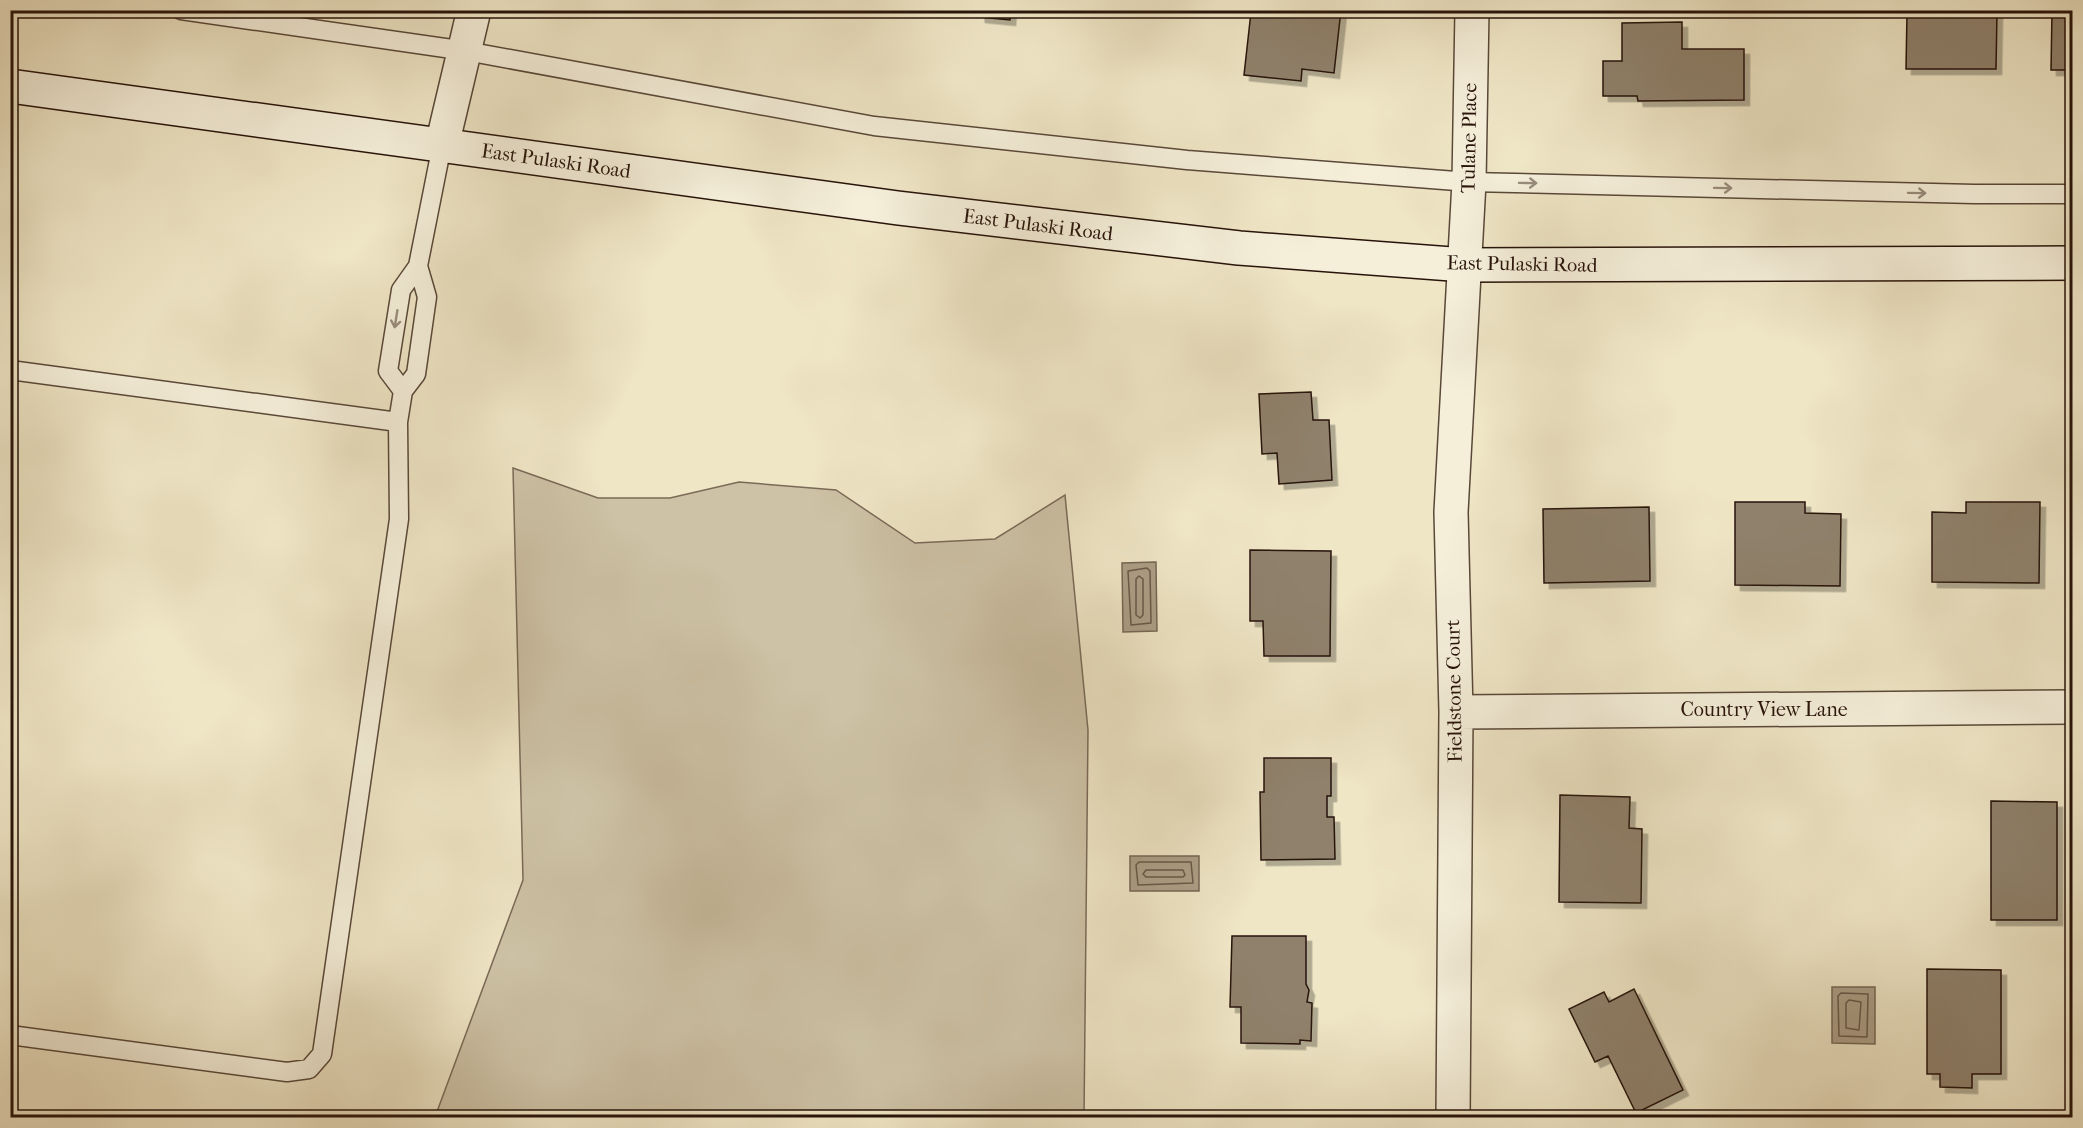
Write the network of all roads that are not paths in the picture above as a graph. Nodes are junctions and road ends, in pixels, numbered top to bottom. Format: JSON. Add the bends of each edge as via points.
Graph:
{"nodes":[{"id":1,"x":181,"y":10,"type":"edge"},
{"id":2,"x":474,"y":10,"type":"edge"},
{"id":3,"x":1472,"y":10,"type":"edge"},
{"id":4,"x":466,"y":51,"type":"junction"},
{"id":5,"x":10,"y":86,"type":"edge"},
{"id":6,"x":442,"y":145,"type":"junction"},
{"id":7,"x":1469,"y":182,"type":"junction"},
{"id":8,"x":2073,"y":194,"type":"edge"},
{"id":9,"x":2073,"y":263,"type":"edge"},
{"id":10,"x":1465,"y":265,"type":"junction"},
{"id":11,"x":418,"y":266,"type":"junction"},
{"id":12,"x":10,"y":370,"type":"edge"},
{"id":13,"x":403,"y":391,"type":"junction"},
{"id":14,"x":398,"y":422,"type":"junction"},
{"id":15,"x":2073,"y":707,"type":"edge"},
{"id":16,"x":1456,"y":712,"type":"junction"},
{"id":17,"x":10,"y":1035,"type":"edge"},
{"id":18,"x":1453,"y":1118,"type":"edge"}],
"edges":[{"from":1,"to":4,"type":"lane"},
{"from":2,"to":4,"type":"main road"},
{"from":3,"to":7,"type":"main road","name":"Tulane Place"},
{"from":4,"to":6,"type":"main road"},
{"from":4,"to":7,"type":"lane","via":[[874,126],[1187,160]]},
{"from":5,"to":6,"type":"main road","name":"East Pulaski Road"},
{"from":6,"to":10,"type":"main road","name":"East Pulaski Road","via":[[898,208],[1239,248]]},
{"from":6,"to":11,"type":"lane"},
{"from":7,"to":8,"type":"lane","one_way":true},
{"from":7,"to":10,"type":"main road","name":"Tulane Place"},
{"from":9,"to":10,"type":"main road","name":"East Pulaski Road"},
{"from":10,"to":16,"type":"main road","name":"Fieldstone Court","via":[[1451,512]]},
{"from":11,"to":13,"type":"lane","via":[[427,297],[416,374]]},
{"from":11,"to":13,"type":"lane","one_way":true,"via":[[401,290],[388,371]]},
{"from":12,"to":14,"type":"lane"},
{"from":13,"to":14,"type":"lane"},
{"from":14,"to":17,"type":"lane","via":[[399,519],[322,1054],[309,1069],[287,1072]]},
{"from":15,"to":16,"type":"main road","name":"Country View Lane"},
{"from":16,"to":18,"type":"main road","name":"Fieldstone Court"}]}
